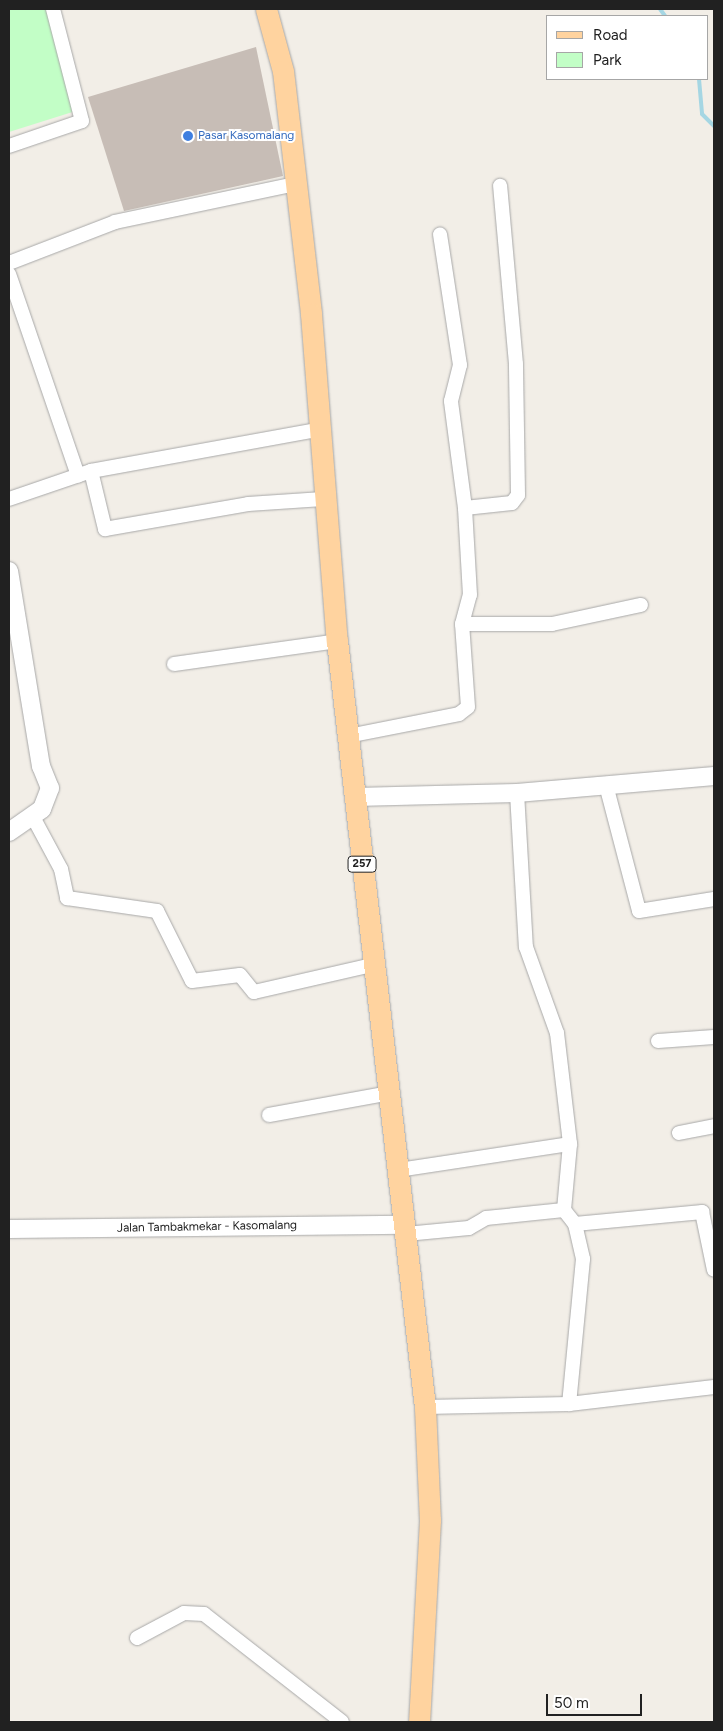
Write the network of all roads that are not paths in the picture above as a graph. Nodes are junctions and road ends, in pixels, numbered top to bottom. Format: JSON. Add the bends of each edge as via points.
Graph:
{"nodes":[{"id":1,"x":53,"y":9,"type":"edge"},
{"id":2,"x":266,"y":9,"type":"edge"},
{"id":3,"x":9,"y":146,"type":"edge"},
{"id":4,"x":295,"y":184,"type":"junction"},
{"id":5,"x":500,"y":186,"type":"dead end"},
{"id":6,"x":440,"y":234,"type":"dead end"},
{"id":7,"x":9,"y":263,"type":"edge"},
{"id":8,"x":9,"y":274,"type":"edge"},
{"id":9,"x":317,"y":430,"type":"junction"},
{"id":10,"x":84,"y":473,"type":"junction"},
{"id":11,"x":9,"y":498,"type":"edge"},
{"id":12,"x":323,"y":499,"type":"junction"},
{"id":13,"x":465,"y":508,"type":"junction"},
{"id":14,"x":9,"y":570,"type":"edge"},
{"id":15,"x":641,"y":605,"type":"dead end"},
{"id":16,"x":462,"y":624,"type":"junction"},
{"id":17,"x":338,"y":641,"type":"junction"},
{"id":18,"x":174,"y":664,"type":"dead end"},
{"id":19,"x":348,"y":736,"type":"junction"},
{"id":20,"x":714,"y":776,"type":"edge"},
{"id":21,"x":606,"y":785,"type":"junction"},
{"id":22,"x":517,"y":793,"type":"junction"},
{"id":23,"x":355,"y":797,"type":"junction"},
{"id":24,"x":33,"y":817,"type":"junction"},
{"id":25,"x":9,"y":832,"type":"edge"},
{"id":26,"x":714,"y":900,"type":"edge"},
{"id":27,"x":372,"y":965,"type":"junction"},
{"id":28,"x":714,"y":1037,"type":"edge"},
{"id":29,"x":658,"y":1041,"type":"dead end"},
{"id":30,"x":390,"y":1093,"type":"junction"},
{"id":31,"x":269,"y":1115,"type":"dead end"},
{"id":32,"x":714,"y":1126,"type":"edge"},
{"id":33,"x":679,"y":1134,"type":"dead end"},
{"id":34,"x":570,"y":1144,"type":"junction"},
{"id":35,"x":398,"y":1170,"type":"junction"},
{"id":36,"x":564,"y":1210,"type":"junction"},
{"id":37,"x":575,"y":1224,"type":"junction"},
{"id":38,"x":9,"y":1229,"type":"edge"},
{"id":39,"x":405,"y":1229,"type":"junction"},
{"id":40,"x":714,"y":1270,"type":"edge"},
{"id":41,"x":714,"y":1387,"type":"edge"},
{"id":42,"x":568,"y":1404,"type":"junction"},
{"id":43,"x":425,"y":1406,"type":"junction"},
{"id":44,"x":137,"y":1638,"type":"dead end"},
{"id":45,"x":342,"y":1722,"type":"edge"},
{"id":46,"x":419,"y":1722,"type":"edge"}],
"edges":[{"from":1,"to":3,"type":"street","via":[[82,121]]},
{"from":2,"to":4,"type":"main road","number":"257","via":[[283,71]]},
{"from":4,"to":7,"type":"street","via":[[122,220]]},
{"from":4,"to":9,"type":"main road","number":"257","via":[[311,314]]},
{"from":5,"to":13,"type":"street","via":[[516,364],[518,495],[512,503]]},
{"from":6,"to":13,"type":"street","via":[[460,365],[451,401]]},
{"from":8,"to":10,"type":"street"},
{"from":9,"to":10,"type":"street"},
{"from":9,"to":12,"type":"main road","number":"257"},
{"from":10,"to":11,"type":"street"},
{"from":10,"to":12,"type":"street","via":[[105,529],[248,504]]},
{"from":12,"to":17,"type":"main road","number":"257"},
{"from":13,"to":16,"type":"street","via":[[470,595]]},
{"from":14,"to":24,"type":"street","via":[[41,766],[50,788],[49,799]]},
{"from":15,"to":16,"type":"street","via":[[552,624]]},
{"from":16,"to":19,"type":"street","via":[[465,712]]},
{"from":17,"to":18,"type":"street"},
{"from":17,"to":19,"type":"main road","number":"257"},
{"from":19,"to":23,"type":"main road","number":"257"},
{"from":20,"to":21,"type":"street"},
{"from":21,"to":22,"type":"street"},
{"from":21,"to":26,"type":"street","via":[[639,911]]},
{"from":22,"to":23,"type":"street"},
{"from":22,"to":34,"type":"street","via":[[526,947],[554,1018]]},
{"from":23,"to":27,"type":"main road","number":"257"},
{"from":24,"to":25,"type":"street"},
{"from":24,"to":27,"type":"street","via":[[58,863],[67,898],[157,911],[192,982],[240,975],[254,992]]},
{"from":27,"to":30,"type":"main road","number":"257"},
{"from":28,"to":29,"type":"street"},
{"from":30,"to":31,"type":"street"},
{"from":30,"to":35,"type":"main road","number":"257"},
{"from":32,"to":33,"type":"street"},
{"from":34,"to":35,"type":"street"},
{"from":34,"to":36,"type":"street"},
{"from":35,"to":39,"type":"main road","number":"257"},
{"from":36,"to":37,"type":"street"},
{"from":36,"to":39,"type":"street"},
{"from":37,"to":40,"type":"street","via":[[702,1212]]},
{"from":37,"to":42,"type":"street","via":[[583,1271]]},
{"from":38,"to":39,"type":"street","name":"Jalan Tambakmekar - Kasomalang"},
{"from":39,"to":43,"type":"main road","number":"257"},
{"from":41,"to":42,"type":"street"},
{"from":42,"to":43,"type":"street"},
{"from":43,"to":46,"type":"main road","number":"257","via":[[430,1520]]},
{"from":44,"to":45,"type":"street","via":[[184,1613],[204,1614]]}]}
